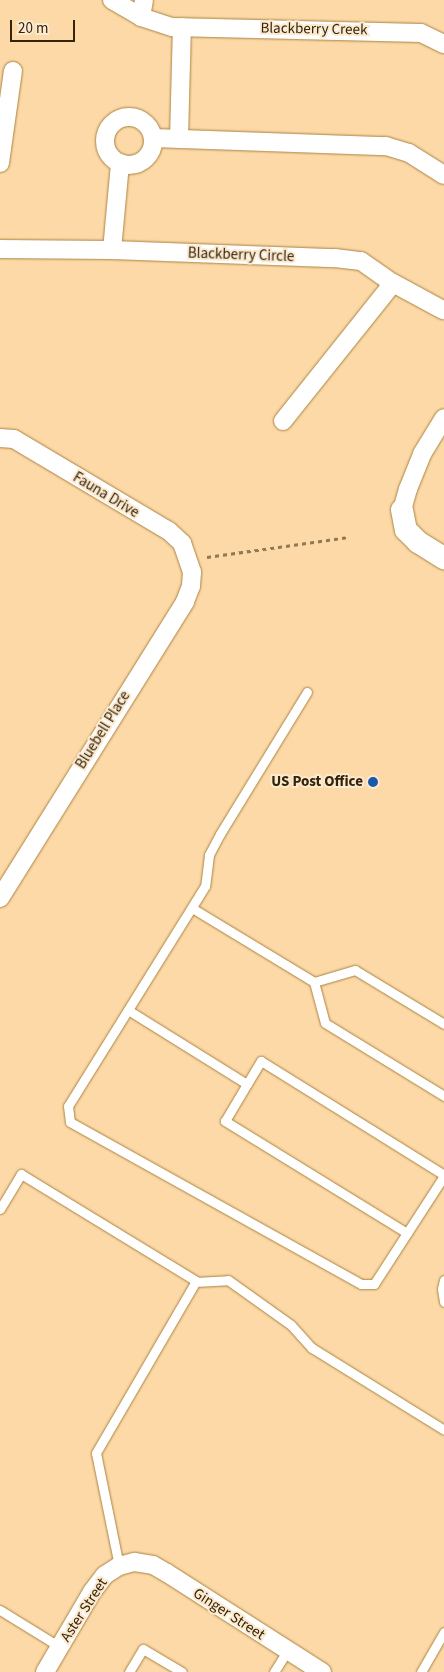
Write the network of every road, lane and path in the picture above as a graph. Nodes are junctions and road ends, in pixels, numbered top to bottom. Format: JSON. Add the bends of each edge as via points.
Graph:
{"nodes":[{"id":1,"x":112,"y":0,"type":"edge"},
{"id":2,"x":143,"y":8,"type":"edge"},
{"id":3,"x":182,"y":27,"type":"junction"},
{"id":4,"x":444,"y":44,"type":"edge"},
{"id":5,"x":13,"y":71,"type":"dead end"},
{"id":6,"x":154,"y":138,"type":"junction"},
{"id":7,"x":179,"y":139,"type":"junction"},
{"id":8,"x":0,"y":163,"type":"edge"},
{"id":9,"x":120,"y":163,"type":"junction"},
{"id":10,"x":444,"y":175,"type":"edge"},
{"id":11,"x":0,"y":249,"type":"edge"},
{"id":12,"x":112,"y":250,"type":"junction"},
{"id":13,"x":393,"y":283,"type":"junction"},
{"id":14,"x":443,"y":310,"type":"dead end"},
{"id":15,"x":444,"y":418,"type":"edge"},
{"id":16,"x":283,"y":421,"type":"dead end"},
{"id":17,"x":7,"y":438,"type":"edge"},
{"id":18,"x":402,"y":510,"type":"joint"},
{"id":19,"x":349,"y":537,"type":"dead end"},
{"id":20,"x":444,"y":558,"type":"edge"},
{"id":21,"x":189,"y":559,"type":"junction"},
{"id":22,"x":308,"y":692,"type":"dead end"},
{"id":23,"x":0,"y":898,"type":"edge"},
{"id":24,"x":192,"y":908,"type":"junction"},
{"id":25,"x":314,"y":982,"type":"junction"},
{"id":26,"x":128,"y":1010,"type":"junction"},
{"id":27,"x":444,"y":1024,"type":"edge"},
{"id":28,"x":247,"y":1084,"type":"junction"},
{"id":29,"x":444,"y":1096,"type":"edge"},
{"id":30,"x":444,"y":1175,"type":"edge"},
{"id":31,"x":0,"y":1209,"type":"edge"},
{"id":32,"x":407,"y":1234,"type":"junction"},
{"id":33,"x":444,"y":1280,"type":"edge"},
{"id":34,"x":196,"y":1282,"type":"junction"},
{"id":35,"x":444,"y":1302,"type":"edge"},
{"id":36,"x":444,"y":1430,"type":"edge"},
{"id":37,"x":127,"y":1564,"type":"junction"},
{"id":38,"x":0,"y":1610,"type":"edge"},
{"id":39,"x":444,"y":1632,"type":"edge"},
{"id":40,"x":60,"y":1647,"type":"junction"},
{"id":41,"x":287,"y":1651,"type":"junction"},
{"id":42,"x":45,"y":1672,"type":"edge"},
{"id":43,"x":129,"y":1672,"type":"edge"},
{"id":44,"x":182,"y":1672,"type":"edge"},
{"id":45,"x":274,"y":1672,"type":"edge"},
{"id":46,"x":322,"y":1672,"type":"edge"},
{"id":47,"x":421,"y":1672,"type":"edge"}],
"edges":[{"from":1,"to":2,"type":"street","name":"Blackberry Creek"},
{"from":2,"to":3,"type":"street","name":"Blackberry Creek","via":[[172,27]]},
{"from":3,"to":4,"type":"street","name":"Blackberry Creek","via":[[396,30],[421,32]]},
{"from":3,"to":7,"type":"street"},
{"from":5,"to":8,"type":"street"},
{"from":6,"to":7,"type":"street"},
{"from":6,"to":9,"type":"street","via":[[150,154],[144,160],[136,164]]},
{"from":6,"to":9,"type":"street","via":[[147,124],[141,120],[134,117],[118,119],[105,138],[108,153]]},
{"from":7,"to":10,"type":"street","via":[[386,146],[409,153]]},
{"from":9,"to":12,"type":"street"},
{"from":11,"to":12,"type":"street"},
{"from":12,"to":13,"type":"street","name":"Blackberry Circle","via":[[361,261]]},
{"from":13,"to":14,"type":"street","name":"Blackberry Circle"},
{"from":13,"to":16,"type":"street"},
{"from":15,"to":18,"type":"street","via":[[422,454]]},
{"from":17,"to":21,"type":"street","name":"Fauna Drive","via":[[169,531],[182,542]]},
{"from":18,"to":20,"type":"street","via":[[406,530],[418,542]]},
{"from":19,"to":21,"type":"path"},
{"from":21,"to":23,"type":"street","name":"Bluebell Place","via":[[192,586],[184,602]]},
{"from":22,"to":24,"type":"lane","via":[[209,854],[205,886]]},
{"from":24,"to":25,"type":"lane"},
{"from":24,"to":26,"type":"lane"},
{"from":25,"to":27,"type":"lane","via":[[356,970]]},
{"from":25,"to":29,"type":"lane","via":[[326,1023]]},
{"from":26,"to":28,"type":"lane"},
{"from":26,"to":32,"type":"lane","via":[[68,1106],[70,1122],[361,1284],[374,1284]]},
{"from":28,"to":30,"type":"lane","via":[[261,1061]]},
{"from":28,"to":32,"type":"lane","via":[[225,1120]]},
{"from":30,"to":32,"type":"lane"},
{"from":31,"to":34,"type":"lane","via":[[21,1174]]},
{"from":33,"to":35,"type":"lane"},
{"from":34,"to":36,"type":"lane","via":[[228,1280],[290,1325],[312,1348]]},
{"from":34,"to":37,"type":"lane","via":[[96,1453]]},
{"from":37,"to":40,"type":"street","name":"Aster Street","via":[[105,1575]]},
{"from":37,"to":41,"type":"street","name":"Ginger Street","via":[[153,1565]]},
{"from":38,"to":40,"type":"lane"},
{"from":39,"to":47,"type":"lane"},
{"from":40,"to":42,"type":"street","name":"Aster Street"},
{"from":41,"to":45,"type":"lane"},
{"from":41,"to":46,"type":"street","name":"Ginger Street"},
{"from":43,"to":44,"type":"lane","via":[[144,1648]]}]}
